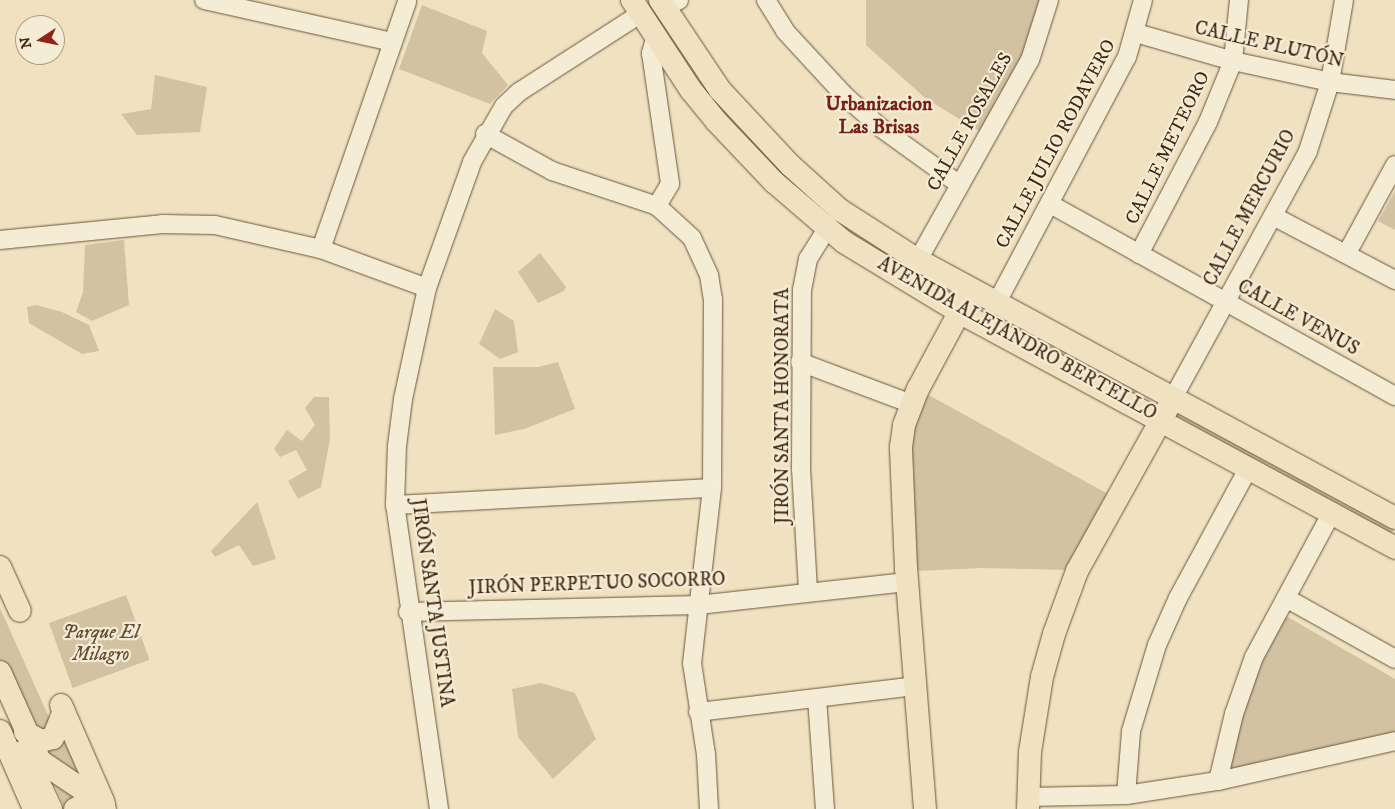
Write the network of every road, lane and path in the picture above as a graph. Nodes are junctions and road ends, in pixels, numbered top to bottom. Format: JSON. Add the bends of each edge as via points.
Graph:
{"nodes":[{"id":1,"x":204,"y":0,"type":"edge"},
{"id":2,"x":1049,"y":0,"type":"edge"},
{"id":3,"x":1143,"y":0,"type":"edge"},
{"id":4,"x":1239,"y":0,"type":"edge"},
{"id":5,"x":1344,"y":0,"type":"edge"},
{"id":6,"x":407,"y":2,"type":"dead end"},
{"id":7,"x":768,"y":2,"type":"edge"},
{"id":8,"x":668,"y":3,"type":"edge"},
{"id":9,"x":636,"y":7,"type":"edge"},
{"id":10,"x":1136,"y":33,"type":"junction"},
{"id":11,"x":655,"y":39,"type":"junction"},
{"id":12,"x":392,"y":42,"type":"junction"},
{"id":13,"x":1233,"y":61,"type":"junction"},
{"id":14,"x":1330,"y":82,"type":"junction"},
{"id":15,"x":1395,"y":90,"type":"edge"},
{"id":16,"x":486,"y":134,"type":"junction"},
{"id":17,"x":1395,"y":165,"type":"edge"},
{"id":18,"x":960,"y":185,"type":"junction"},
{"id":19,"x":1050,"y":204,"type":"junction"},
{"id":20,"x":657,"y":206,"type":"junction"},
{"id":21,"x":1273,"y":216,"type":"junction"},
{"id":22,"x":827,"y":228,"type":"junction"},
{"id":23,"x":0,"y":240,"type":"edge"},
{"id":24,"x":321,"y":249,"type":"junction"},
{"id":25,"x":1347,"y":253,"type":"junction"},
{"id":26,"x":1140,"y":254,"type":"junction"},
{"id":27,"x":918,"y":260,"type":"junction"},
{"id":28,"x":1395,"y":280,"type":"edge"},
{"id":29,"x":427,"y":288,"type":"junction"},
{"id":30,"x":972,"y":290,"type":"junction"},
{"id":31,"x":1224,"y":301,"type":"junction"},
{"id":32,"x":996,"y":304,"type":"junction"},
{"id":33,"x":959,"y":312,"type":"junction"},
{"id":34,"x":800,"y":362,"type":"junction"},
{"id":35,"x":1395,"y":396,"type":"edge"},
{"id":36,"x":1173,"y":398,"type":"junction"},
{"id":37,"x":912,"y":404,"type":"junction"},
{"id":38,"x":1162,"y":419,"type":"junction"},
{"id":39,"x":1249,"y":467,"type":"junction"},
{"id":40,"x":712,"y":488,"type":"junction"},
{"id":41,"x":395,"y":505,"type":"junction"},
{"id":42,"x":1395,"y":518,"type":"edge"},
{"id":43,"x":1328,"y":521,"type":"junction"},
{"id":44,"x":1395,"y":548,"type":"edge"},
{"id":45,"x":0,"y":568,"type":"edge"},
{"id":46,"x":907,"y":582,"type":"junction"},
{"id":47,"x":808,"y":590,"type":"junction"},
{"id":48,"x":1286,"y":598,"type":"junction"},
{"id":49,"x":698,"y":604,"type":"junction"},
{"id":50,"x":20,"y":611,"type":"dead end"},
{"id":51,"x":408,"y":612,"type":"junction"},
{"id":52,"x":1395,"y":659,"type":"edge"},
{"id":53,"x":0,"y":672,"type":"edge"},
{"id":54,"x":910,"y":687,"type":"junction"},
{"id":55,"x":0,"y":697,"type":"edge"},
{"id":56,"x":817,"y":698,"type":"junction"},
{"id":57,"x":698,"y":712,"type":"junction"},
{"id":58,"x":0,"y":731,"type":"edge"},
{"id":59,"x":25,"y":732,"type":"junction"},
{"id":60,"x":1395,"y":741,"type":"edge"},
{"id":61,"x":1218,"y":781,"type":"junction"},
{"id":62,"x":1126,"y":795,"type":"junction"},
{"id":63,"x":1028,"y":803,"type":"edge"},
{"id":64,"x":105,"y":807,"type":"edge"},
{"id":65,"x":34,"y":809,"type":"edge"},
{"id":66,"x":51,"y":809,"type":"edge"},
{"id":67,"x":75,"y":809,"type":"edge"},
{"id":68,"x":439,"y":809,"type":"edge"},
{"id":69,"x":710,"y":809,"type":"edge"},
{"id":70,"x":825,"y":809,"type":"edge"},
{"id":71,"x":925,"y":809,"type":"edge"}],
"edges":[{"from":1,"to":12,"type":"street"},
{"from":2,"to":18,"type":"street","name":"CALLE ROSALES","via":[[1030,60]]},
{"from":3,"to":10,"type":"street","name":"CALLE JULIO RODAVERO"},
{"from":4,"to":13,"type":"street","name":"CALLE METEORO"},
{"from":5,"to":14,"type":"street","name":"CALLE MERCURIO"},
{"from":6,"to":12,"type":"street"},
{"from":7,"to":18,"type":"street","via":[[786,31],[845,96],[880,128]]},
{"from":8,"to":27,"type":"main road","name":"AVENIDA ALEJANDRO BERTELLO","via":[[720,90],[790,165],[840,210]]},
{"from":9,"to":11,"type":"main road","name":"AVENIDA ALEJANDRO BERTELLO"},
{"from":9,"to":16,"type":"street","name":"JIRÓN SANTA JUSTINA","via":[[519,92],[504,106]]},
{"from":10,"to":13,"type":"street","name":"CALLE PLUTÓN"},
{"from":10,"to":19,"type":"street","name":"CALLE JULIO RODAVERO","via":[[1127,57]]},
{"from":11,"to":20,"type":"street","via":[[651,53],[670,184]]},
{"from":11,"to":22,"type":"main road","name":"AVENIDA ALEJANDRO BERTELLO","via":[[691,90],[742,150]]},
{"from":12,"to":24,"type":"street"},
{"from":13,"to":14,"type":"street","name":"CALLE PLUTÓN"},
{"from":13,"to":26,"type":"street","name":"CALLE METEORO","via":[[1208,122]]},
{"from":14,"to":15,"type":"street","name":"CALLE PLUTÓN"},
{"from":14,"to":21,"type":"street","name":"CALLE MERCURIO","via":[[1308,151]]},
{"from":16,"to":20,"type":"street","via":[[552,171]]},
{"from":16,"to":29,"type":"street","name":"JIRÓN SANTA JUSTINA","via":[[469,170]]},
{"from":17,"to":25,"type":"street"},
{"from":18,"to":27,"type":"street","name":"CALLE ROSALES"},
{"from":19,"to":26,"type":"street","name":"CALLE VENUS"},
{"from":19,"to":32,"type":"street","name":"CALLE JULIO RODAVERO"},
{"from":20,"to":40,"type":"street","via":[[692,238],[709,274],[713,299]]},
{"from":21,"to":25,"type":"street"},
{"from":21,"to":31,"type":"street","name":"CALLE MERCURIO"},
{"from":22,"to":33,"type":"main road","name":"AVENIDA ALEJANDRO BERTELLO","via":[[891,273]]},
{"from":22,"to":34,"type":"street","name":"JIRÓN SANTA HONORATA","via":[[804,272]]},
{"from":23,"to":24,"type":"street","via":[[189,224],[233,229]]},
{"from":24,"to":29,"type":"street"},
{"from":25,"to":28,"type":"street"},
{"from":26,"to":31,"type":"street","name":"CALLE VENUS"},
{"from":27,"to":30,"type":"main road","name":"AVENIDA ALEJANDRO BERTELLO"},
{"from":29,"to":41,"type":"street","name":"JIRÓN SANTA JUSTINA","via":[[403,398]]},
{"from":30,"to":32,"type":"main road","name":"AVENIDA ALEJANDRO BERTELLO"},
{"from":30,"to":33,"type":"main road"},
{"from":31,"to":35,"type":"street","name":"CALLE VENUS"},
{"from":31,"to":36,"type":"street","name":"CALLE MERCURIO"},
{"from":32,"to":36,"type":"main road","name":"AVENIDA ALEJANDRO BERTELLO"},
{"from":33,"to":37,"type":"main road"},
{"from":33,"to":38,"type":"main road","name":"AVENIDA ALEJANDRO BERTELLO"},
{"from":34,"to":37,"type":"street"},
{"from":34,"to":47,"type":"street","name":"JIRÓN SANTA HONORATA","via":[[801,469]]},
{"from":36,"to":38,"type":"main road"},
{"from":36,"to":42,"type":"main road","name":"AVENIDA ALEJANDRO BERTELLO"},
{"from":37,"to":46,"type":"main road","via":[[904,425],[900,469]]},
{"from":38,"to":39,"type":"main road","name":"AVENIDA ALEJANDRO BERTELLO"},
{"from":38,"to":63,"type":"main road","via":[[1077,571],[1054,634],[1042,678],[1031,743]]},
{"from":39,"to":43,"type":"main road","name":"AVENIDA ALEJANDRO BERTELLO"},
{"from":39,"to":62,"type":"street","via":[[1178,598],[1157,645],[1131,731]]},
{"from":40,"to":41,"type":"street"},
{"from":40,"to":49,"type":"street"},
{"from":41,"to":51,"type":"street","name":"JIRÓN SANTA JUSTINA"},
{"from":43,"to":44,"type":"main road","name":"AVENIDA ALEJANDRO BERTELLO"},
{"from":43,"to":48,"type":"street"},
{"from":45,"to":50,"type":"main road"},
{"from":46,"to":47,"type":"street","name":"JIRÓN PERPETUO SOCORRO"},
{"from":46,"to":54,"type":"main road"},
{"from":47,"to":49,"type":"street","name":"JIRÓN PERPETUO SOCORRO"},
{"from":48,"to":52,"type":"street"},
{"from":48,"to":61,"type":"street","via":[[1254,656],[1241,690]]},
{"from":49,"to":51,"type":"street","name":"JIRÓN PERPETUO SOCORRO"},
{"from":49,"to":57,"type":"street","via":[[692,663]]},
{"from":51,"to":68,"type":"street","name":"JIRÓN SANTA JUSTINA"},
{"from":53,"to":59,"type":"main road"},
{"from":54,"to":56,"type":"street"},
{"from":54,"to":71,"type":"main road"},
{"from":55,"to":66,"type":"main road"},
{"from":56,"to":57,"type":"street"},
{"from":56,"to":70,"type":"street"},
{"from":57,"to":69,"type":"street","via":[[706,754]]},
{"from":58,"to":65,"type":"main road"},
{"from":59,"to":64,"type":"main road","via":[[40,761]]},
{"from":59,"to":64,"type":"main road","via":[[40,741],[53,738],[63,708]]},
{"from":60,"to":61,"type":"street"},
{"from":61,"to":62,"type":"street"},
{"from":62,"to":63,"type":"street"},
{"from":64,"to":67,"type":"main road","via":[[86,803]]}]}
